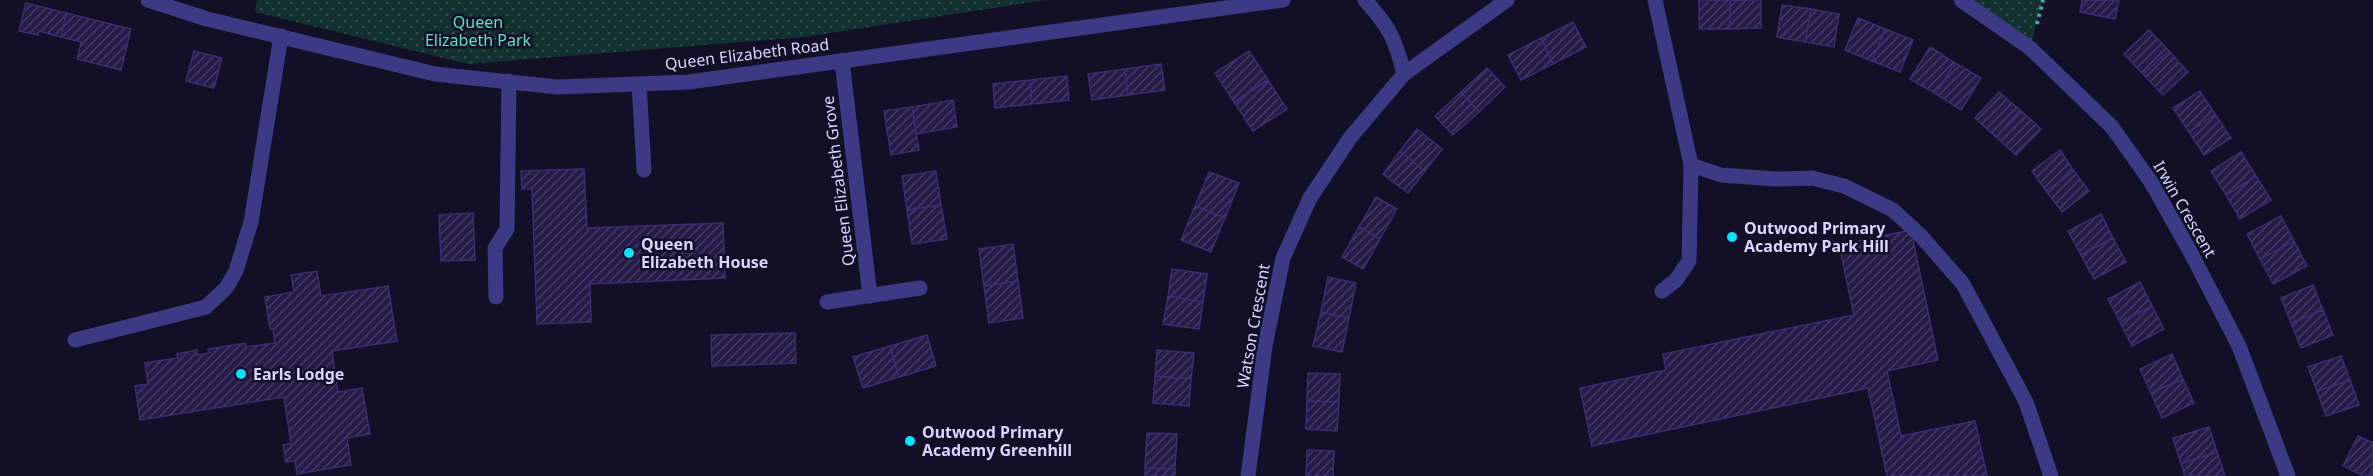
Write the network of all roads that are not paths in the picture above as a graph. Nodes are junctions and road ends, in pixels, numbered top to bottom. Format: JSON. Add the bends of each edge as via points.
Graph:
{"nodes":[{"id":1,"x":148,"y":0,"type":"edge"},
{"id":2,"x":1283,"y":0,"type":"edge"},
{"id":3,"x":1365,"y":0,"type":"edge"},
{"id":4,"x":1508,"y":0,"type":"edge"},
{"id":5,"x":1655,"y":0,"type":"edge"},
{"id":6,"x":1961,"y":0,"type":"edge"},
{"id":7,"x":1977,"y":6,"type":"edge"},
{"id":8,"x":280,"y":36,"type":"junction"},
{"id":9,"x":842,"y":61,"type":"junction"},
{"id":10,"x":1404,"y":74,"type":"junction"},
{"id":11,"x":509,"y":81,"type":"junction"},
{"id":12,"x":639,"y":84,"type":"junction"},
{"id":13,"x":1691,"y":165,"type":"junction"},
{"id":14,"x":644,"y":170,"type":"dead end"},
{"id":15,"x":920,"y":288,"type":"dead end"},
{"id":16,"x":1662,"y":291,"type":"dead end"},
{"id":17,"x":870,"y":296,"type":"junction"},
{"id":18,"x":496,"y":297,"type":"dead end"},
{"id":19,"x":827,"y":302,"type":"dead end"},
{"id":20,"x":75,"y":340,"type":"dead end"},
{"id":21,"x":1248,"y":476,"type":"edge"},
{"id":22,"x":2051,"y":476,"type":"edge"},
{"id":23,"x":2288,"y":476,"type":"edge"}],
"edges":[{"from":1,"to":8,"type":"street","name":"Queen Elizabeth Road"},
{"from":2,"to":9,"type":"street","name":"Queen Elizabeth Road"},
{"from":3,"to":10,"type":"street","via":[[1396,41]]},
{"from":4,"to":10,"type":"street","name":"Watson Crescent"},
{"from":5,"to":13,"type":"street"},
{"from":6,"to":7,"type":"street","name":"Irwin Crescent"},
{"from":7,"to":23,"type":"street","name":"Irwin Crescent","via":[[2030,48],[2112,127],[2151,182],[2239,346]]},
{"from":8,"to":11,"type":"street","name":"Queen Elizabeth Road","via":[[435,74]]},
{"from":8,"to":20,"type":"street","via":[[251,222],[236,271],[226,288],[206,307]]},
{"from":9,"to":12,"type":"street","name":"Queen Elizabeth Road","via":[[688,82]]},
{"from":9,"to":17,"type":"street","name":"Queen Elizabeth Grove"},
{"from":10,"to":21,"type":"street","name":"Watson Crescent","via":[[1350,138],[1310,198],[1283,258],[1265,346]]},
{"from":11,"to":12,"type":"street","name":"Queen Elizabeth Road","via":[[557,87]]},
{"from":11,"to":18,"type":"street","via":[[507,229],[495,248]]},
{"from":12,"to":14,"type":"street"},
{"from":13,"to":16,"type":"street","via":[[1689,261],[1676,280]]},
{"from":13,"to":22,"type":"street","via":[[1721,175],[1812,178],[1844,186],[1893,210],[1963,284],[2026,402]]},
{"from":15,"to":17,"type":"street"},
{"from":17,"to":19,"type":"street"}]}
